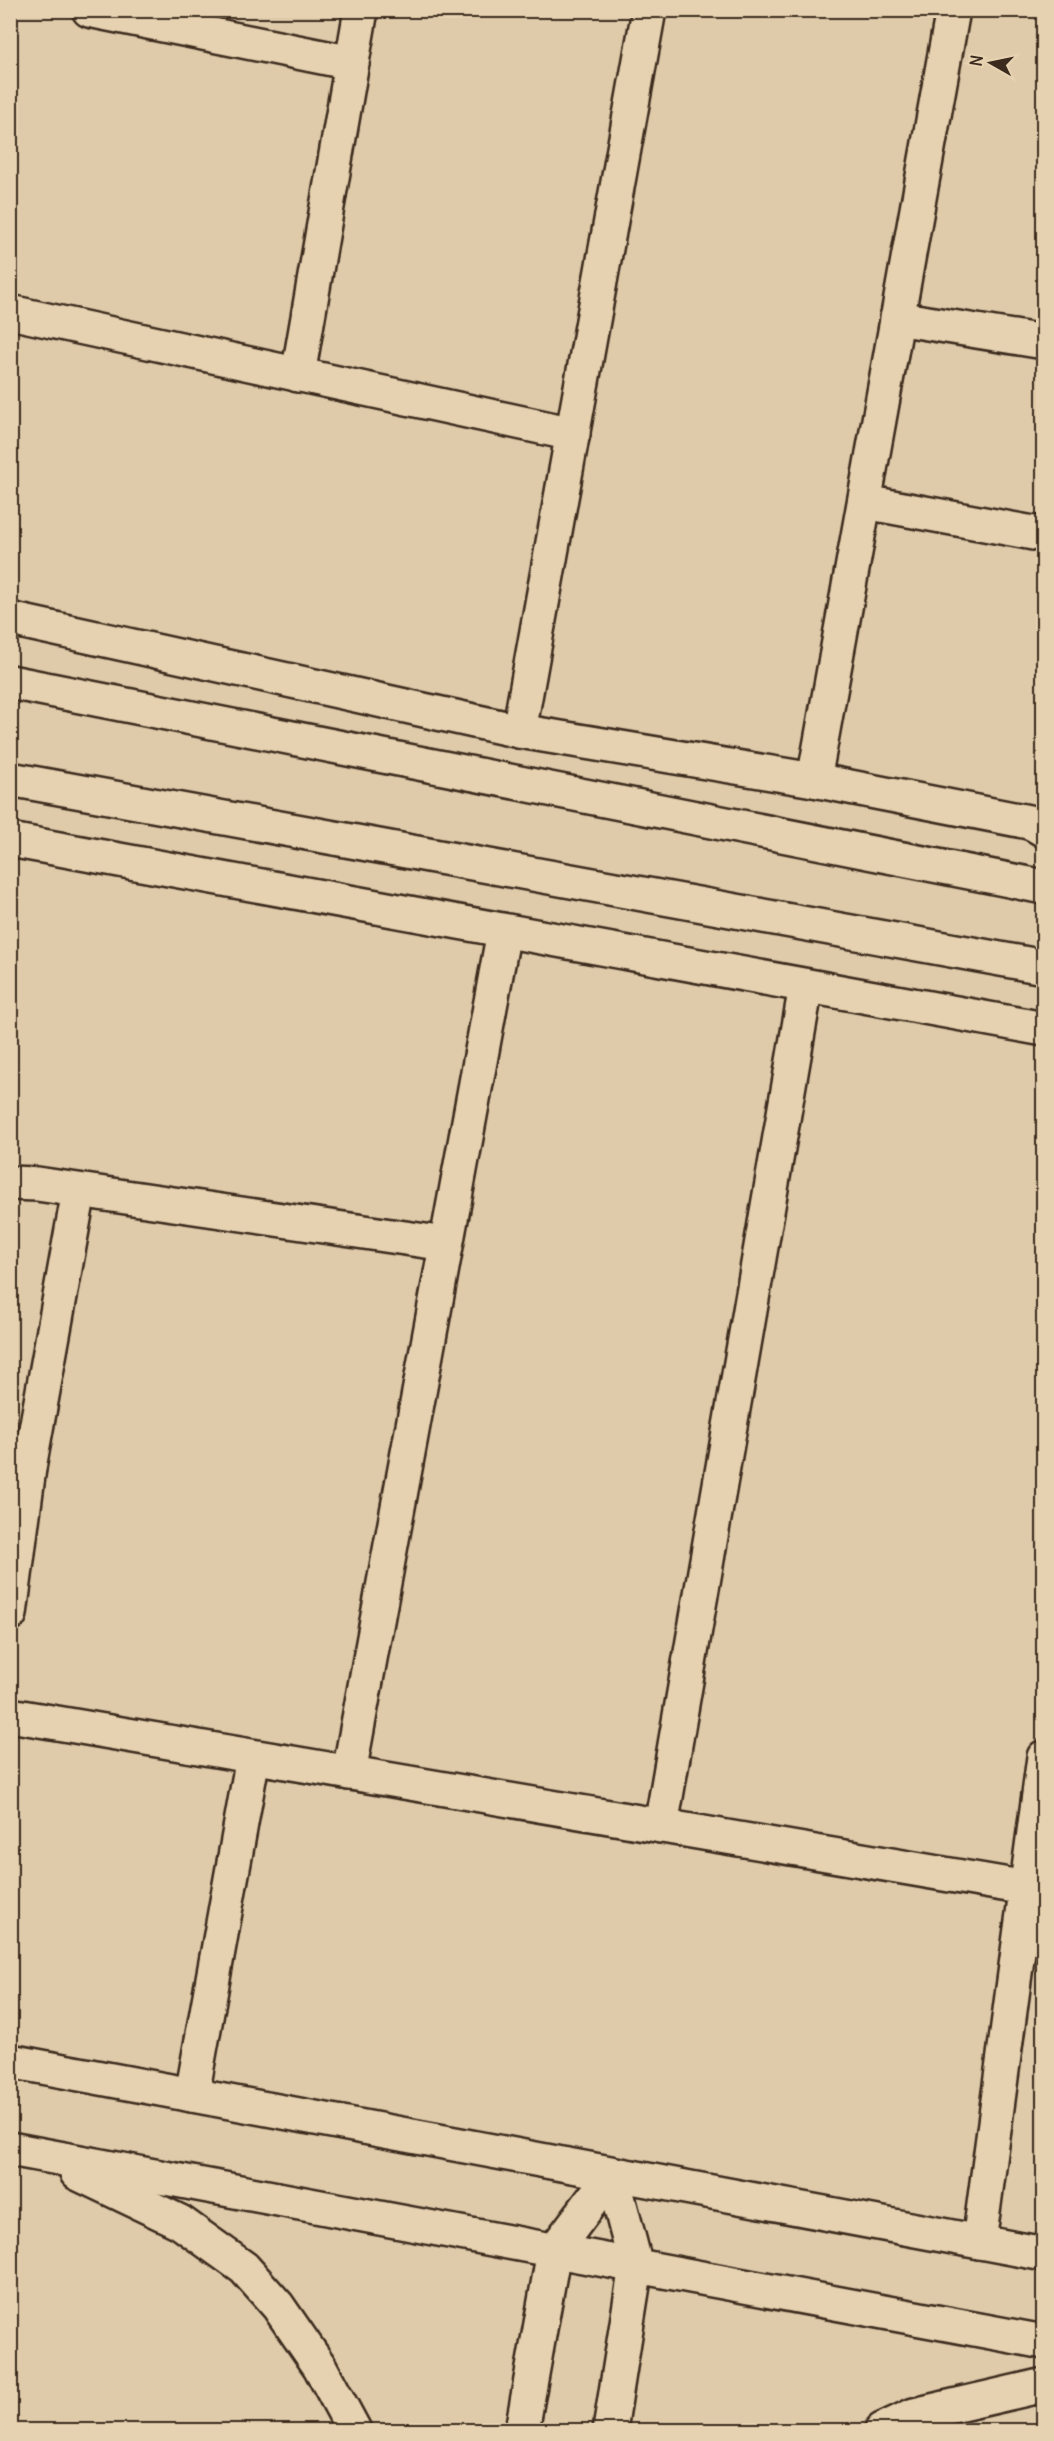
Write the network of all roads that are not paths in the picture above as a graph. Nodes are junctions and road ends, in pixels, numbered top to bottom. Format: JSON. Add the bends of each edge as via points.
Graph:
{"nodes":[{"id":1,"x":88,"y":10,"type":"edge"},
{"id":2,"x":361,"y":10,"type":"edge"},
{"id":3,"x":650,"y":10,"type":"edge"},
{"id":4,"x":953,"y":10,"type":"edge"},
{"id":5,"x":352,"y":63,"type":"junction"},
{"id":6,"x":10,"y":312,"type":"edge"},
{"id":7,"x":897,"y":318,"type":"junction"},
{"id":8,"x":1044,"y":342,"type":"edge"},
{"id":9,"x":298,"y":375,"type":"junction"},
{"id":10,"x":573,"y":434,"type":"junction"},
{"id":11,"x":865,"y":502,"type":"junction"},
{"id":12,"x":1044,"y":536,"type":"edge"},
{"id":13,"x":10,"y":619,"type":"edge"},
{"id":14,"x":10,"y":682,"type":"edge"},
{"id":15,"x":519,"y":731,"type":"junction"},
{"id":16,"x":10,"y":779,"type":"edge"},
{"id":17,"x":814,"y":780,"type":"junction"},
{"id":18,"x":1040,"y":826,"type":"edge"},
{"id":19,"x":10,"y":840,"type":"edge"},
{"id":20,"x":1044,"y":887,"type":"edge"},
{"id":21,"x":504,"y":931,"type":"junction"},
{"id":22,"x":1044,"y":968,"type":"edge"},
{"id":23,"x":806,"y":986,"type":"junction"},
{"id":24,"x":1044,"y":1029,"type":"edge"},
{"id":25,"x":10,"y":1183,"type":"edge"},
{"id":26,"x":79,"y":1191,"type":"junction"},
{"id":27,"x":446,"y":1244,"type":"junction"},
{"id":28,"x":20,"y":1471,"type":"edge"},
{"id":29,"x":10,"y":1614,"type":"edge"},
{"id":30,"x":10,"y":1715,"type":"edge"},
{"id":31,"x":253,"y":1756,"type":"junction"},
{"id":32,"x":1044,"y":1757,"type":"edge"},
{"id":33,"x":349,"y":1773,"type":"junction"},
{"id":34,"x":660,"y":1826,"type":"junction"},
{"id":35,"x":1026,"y":1888,"type":"junction"},
{"id":36,"x":10,"y":2061,"type":"edge"},
{"id":37,"x":192,"y":2095,"type":"junction"},
{"id":38,"x":24,"y":2152,"type":"edge"},
{"id":39,"x":612,"y":2174,"type":"junction"},
{"id":40,"x":979,"y":2242,"type":"junction"},
{"id":41,"x":554,"y":2251,"type":"junction"},
{"id":42,"x":1044,"y":2254,"type":"edge"},
{"id":43,"x":636,"y":2266,"type":"junction"},
{"id":44,"x":1044,"y":2342,"type":"edge"},
{"id":45,"x":1044,"y":2385,"type":"edge"},
{"id":46,"x":354,"y":2430,"type":"edge"},
{"id":47,"x":522,"y":2430,"type":"edge"},
{"id":48,"x":610,"y":2430,"type":"edge"},
{"id":49,"x":882,"y":2430,"type":"edge"}],
"edges":[{"from":1,"to":5,"type":"street"},
{"from":2,"to":5,"type":"street"},
{"from":3,"to":10,"type":"street"},
{"from":4,"to":7,"type":"street"},
{"from":5,"to":9,"type":"street"},
{"from":6,"to":9,"type":"street"},
{"from":7,"to":8,"type":"street"},
{"from":7,"to":11,"type":"street"},
{"from":9,"to":10,"type":"street"},
{"from":10,"to":15,"type":"street"},
{"from":11,"to":12,"type":"street"},
{"from":11,"to":17,"type":"street"},
{"from":13,"to":15,"type":"street"},
{"from":14,"to":20,"type":"street"},
{"from":15,"to":17,"type":"street"},
{"from":16,"to":22,"type":"street"},
{"from":17,"to":18,"type":"street"},
{"from":19,"to":21,"type":"street"},
{"from":21,"to":23,"type":"street"},
{"from":21,"to":27,"type":"street"},
{"from":23,"to":24,"type":"street"},
{"from":23,"to":34,"type":"street"},
{"from":25,"to":26,"type":"street"},
{"from":26,"to":27,"type":"street"},
{"from":26,"to":28,"type":"street"},
{"from":27,"to":33,"type":"street"},
{"from":28,"to":29,"type":"street"},
{"from":30,"to":31,"type":"street"},
{"from":31,"to":33,"type":"street"},
{"from":31,"to":37,"type":"street"},
{"from":32,"to":35,"type":"street"},
{"from":33,"to":34,"type":"street"},
{"from":34,"to":35,"type":"street"},
{"from":35,"to":40,"type":"street"},
{"from":36,"to":37,"type":"street"},
{"from":37,"to":39,"type":"street"},
{"from":38,"to":41,"type":"street"},
{"from":38,"to":46,"type":"street","via":[[180,2222],[244,2268],[278,2306],[320,2367]]},
{"from":39,"to":40,"type":"street"},
{"from":39,"to":41,"type":"street"},
{"from":39,"to":43,"type":"street"},
{"from":40,"to":42,"type":"street"},
{"from":41,"to":43,"type":"street"},
{"from":41,"to":47,"type":"street"},
{"from":43,"to":44,"type":"street"},
{"from":43,"to":48,"type":"street"},
{"from":45,"to":49,"type":"street","via":[[914,2415]]}]}
